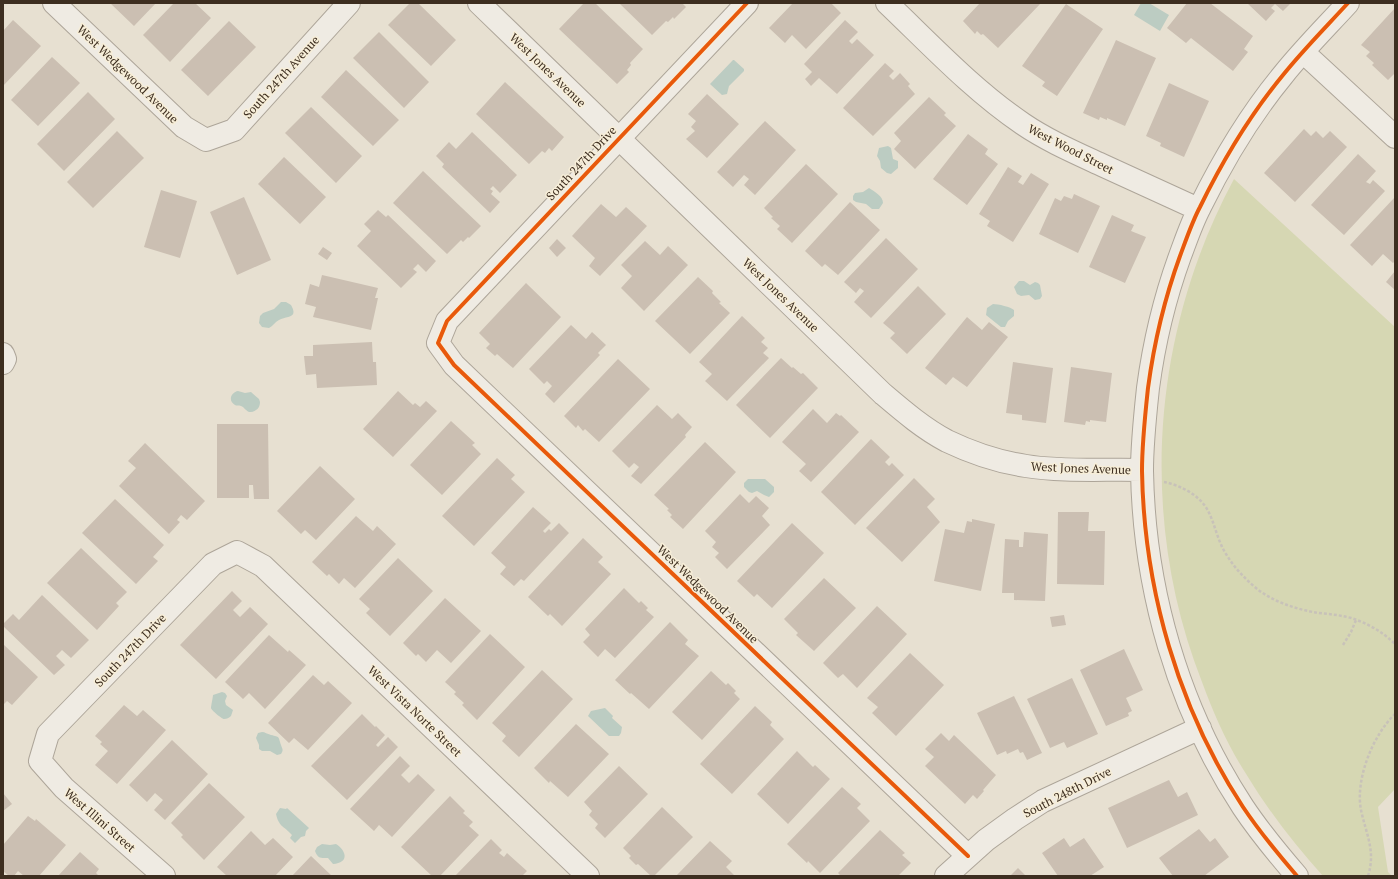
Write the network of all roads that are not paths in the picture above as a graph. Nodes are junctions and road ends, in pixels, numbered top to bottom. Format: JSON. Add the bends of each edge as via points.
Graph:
{"nodes":[{"id":1,"x":54,"y":3,"type":"edge"},
{"id":2,"x":349,"y":3,"type":"edge"},
{"id":3,"x":479,"y":3,"type":"edge"},
{"id":4,"x":747,"y":3,"type":"edge"},
{"id":5,"x":887,"y":3,"type":"edge"},
{"id":6,"x":1348,"y":3,"type":"edge"},
{"id":7,"x":1303,"y":52,"type":"junction"},
{"id":8,"x":1395,"y":137,"type":"edge"},
{"id":9,"x":618,"y":138,"type":"junction"},
{"id":10,"x":206,"y":140,"type":"joint"},
{"id":11,"x":1198,"y":209,"type":"junction"},
{"id":12,"x":438,"y":343,"type":"joint"},
{"id":13,"x":1142,"y":470,"type":"junction"},
{"id":14,"x":237,"y":552,"type":"joint"},
{"id":15,"x":1200,"y":728,"type":"junction"},
{"id":16,"x":40,"y":762,"type":"joint"},
{"id":17,"x":968,"y":856,"type":"junction"},
{"id":18,"x":164,"y":876,"type":"edge"},
{"id":19,"x":588,"y":876,"type":"edge"},
{"id":20,"x":946,"y":876,"type":"edge"},
{"id":21,"x":1297,"y":876,"type":"edge"}],
"edges":[{"from":1,"to":10,"type":"street","name":"West Wedgewood Avenue","via":[[184,127]]},
{"from":2,"to":10,"type":"street","name":"South 247th Avenue","via":[[234,130]]},
{"from":3,"to":9,"type":"street","name":"West Jones Avenue"},
{"from":4,"to":9,"type":"street","name":"South 247th Drive"},
{"from":5,"to":11,"type":"street","name":"West Wood Street","via":[[979,90],[1024,125],[1070,150]]},
{"from":6,"to":7,"type":"street"},
{"from":7,"to":8,"type":"street"},
{"from":7,"to":11,"type":"street","via":[[1250,119]]},
{"from":9,"to":12,"type":"street","name":"South 247th Drive","via":[[447,321]]},
{"from":9,"to":13,"type":"street","name":"West Jones Avenue","via":[[884,394],[907,414],[947,441],[992,459],[1021,466]]},
{"from":11,"to":13,"type":"street","via":[[1174,272],[1156,336],[1146,407]]},
{"from":12,"to":17,"type":"street","name":"West Wedgewood Avenue","via":[[454,365]]},
{"from":13,"to":15,"type":"street","via":[[1147,540],[1158,606],[1180,681]]},
{"from":14,"to":16,"type":"street","name":"South 247th Drive","via":[[213,564],[48,734]]},
{"from":14,"to":19,"type":"street","name":"West Vista Norte Street","via":[[263,566]]},
{"from":15,"to":17,"type":"street","name":"South 248th Drive","via":[[1043,801],[1015,819]]},
{"from":15,"to":21,"type":"street","via":[[1243,807]]},
{"from":16,"to":18,"type":"street","name":"West Illini Street","via":[[64,788]]},
{"from":17,"to":20,"type":"street","name":"South 248th Drive"}]}
